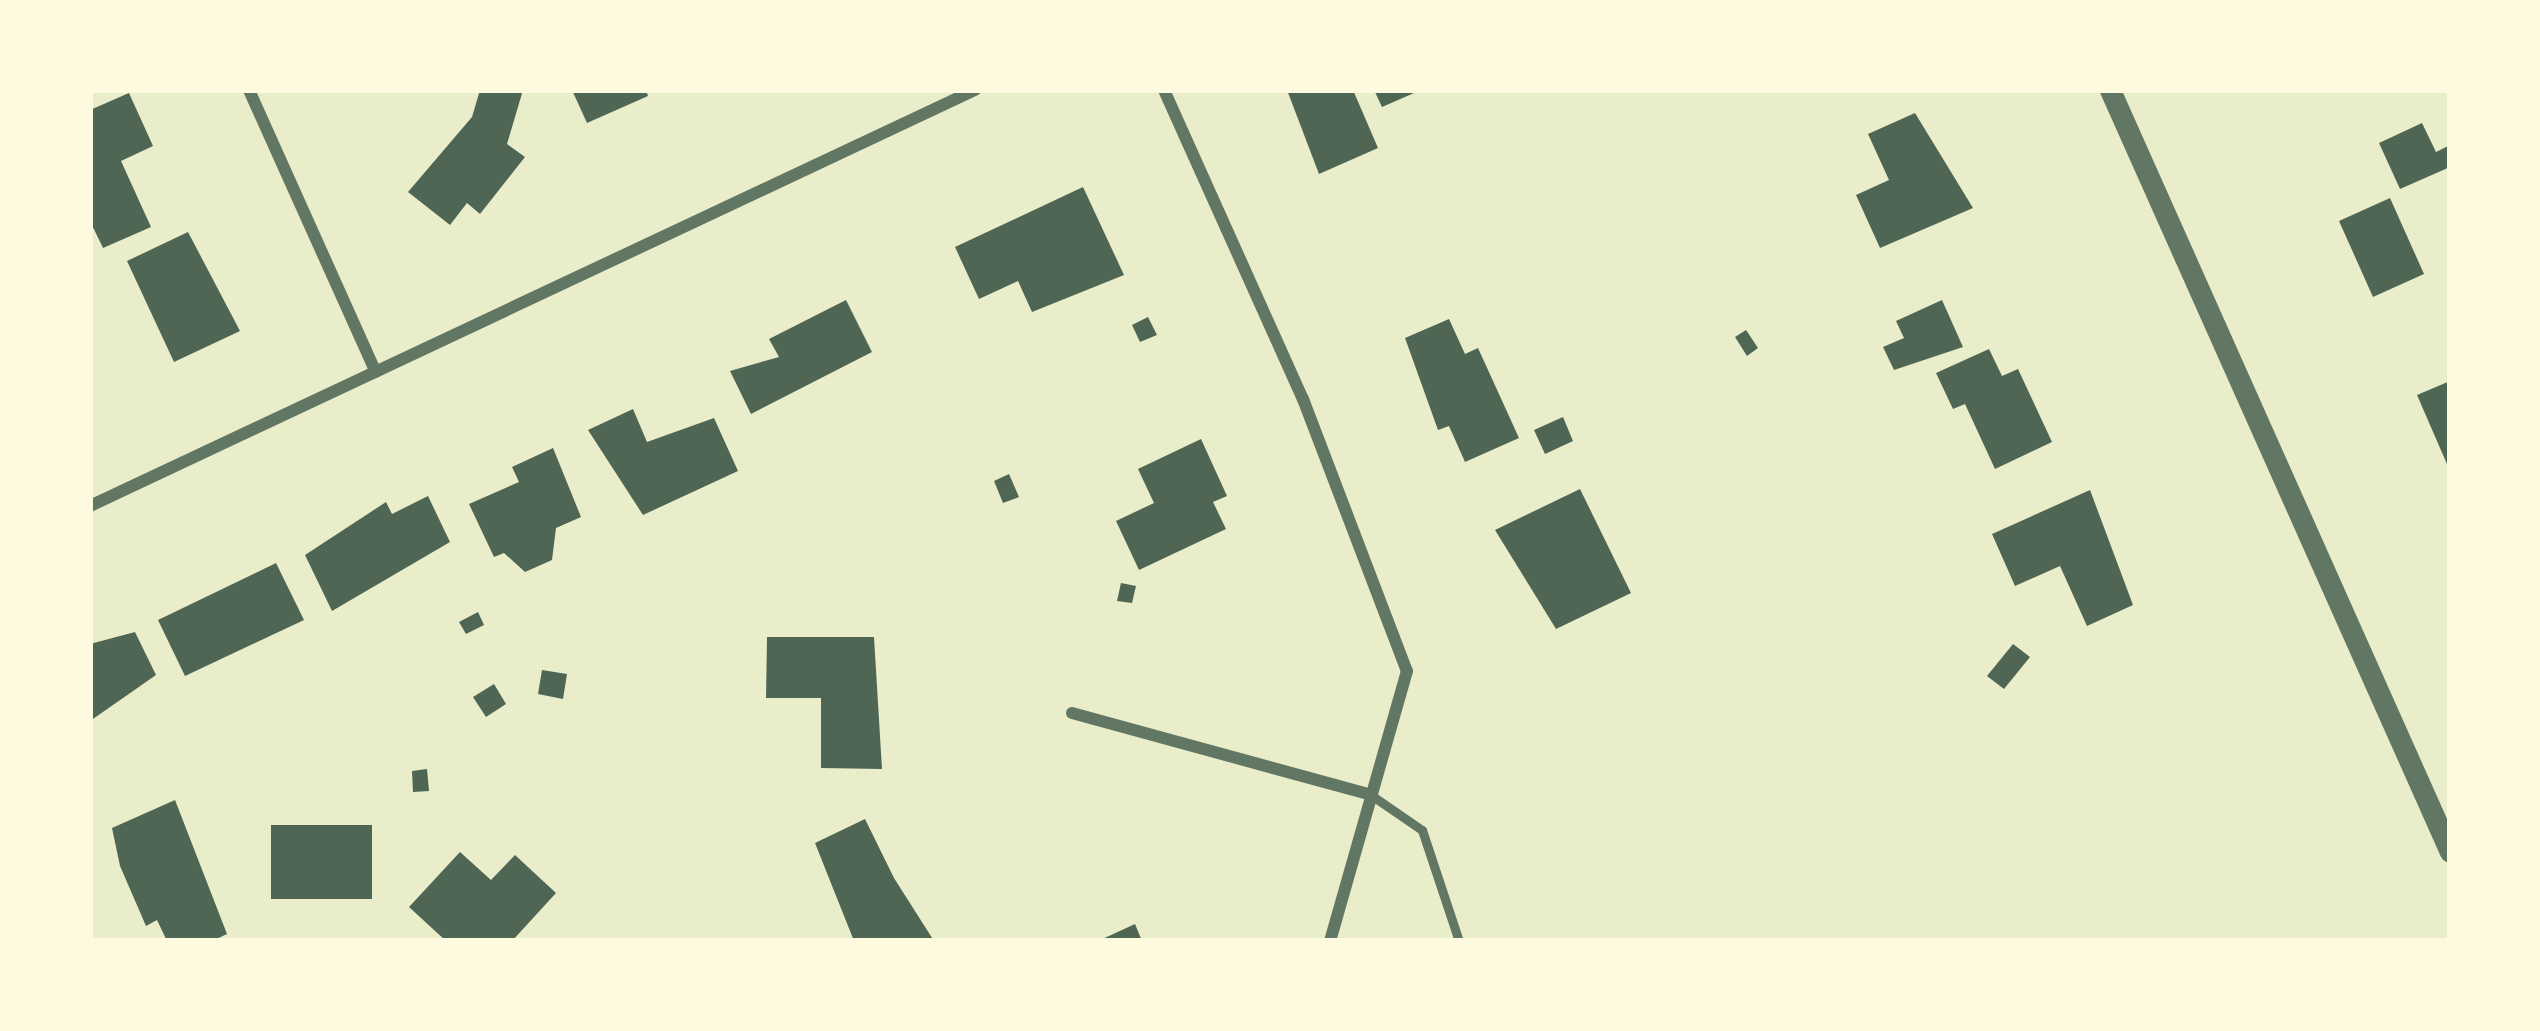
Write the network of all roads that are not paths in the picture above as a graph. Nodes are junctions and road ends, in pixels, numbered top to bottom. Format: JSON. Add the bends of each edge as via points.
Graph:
{"nodes":[{"id":1,"x":249,"y":90,"type":"edge"},
{"id":2,"x":975,"y":90,"type":"edge"},
{"id":3,"x":1164,"y":90,"type":"edge"},
{"id":4,"x":2110,"y":90,"type":"edge"},
{"id":5,"x":376,"y":372,"type":"junction"},
{"id":6,"x":90,"y":506,"type":"edge"},
{"id":7,"x":1072,"y":713,"type":"dead end"},
{"id":8,"x":1371,"y":795,"type":"junction"},
{"id":9,"x":2450,"y":852,"type":"edge"},
{"id":10,"x":1330,"y":941,"type":"edge"},
{"id":11,"x":1459,"y":941,"type":"edge"}],
"edges":[{"from":1,"to":5,"type":"street"},
{"from":2,"to":5,"type":"street"},
{"from":3,"to":8,"type":"street","via":[[1303,399],[1408,671]]},
{"from":4,"to":9,"type":"street"},
{"from":5,"to":6,"type":"street"},
{"from":7,"to":8,"type":"street"},
{"from":8,"to":10,"type":"street"},
{"from":8,"to":11,"type":"lane","via":[[1422,830]]}]}
